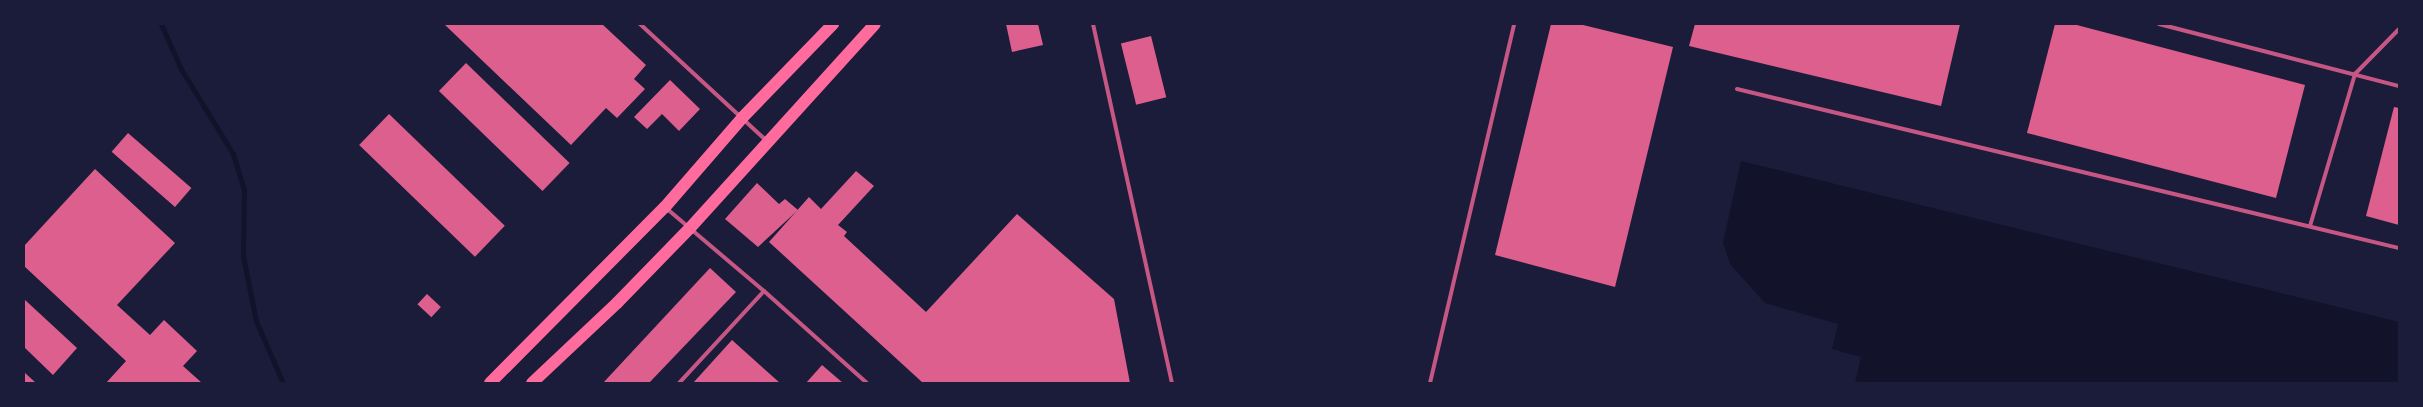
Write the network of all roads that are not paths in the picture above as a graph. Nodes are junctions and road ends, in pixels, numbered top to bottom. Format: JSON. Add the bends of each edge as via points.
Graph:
{"nodes":[{"id":1,"x":640,"y":24,"type":"edge"},
{"id":2,"x":833,"y":24,"type":"edge"},
{"id":3,"x":875,"y":24,"type":"edge"},
{"id":4,"x":1093,"y":24,"type":"edge"},
{"id":5,"x":1514,"y":24,"type":"edge"},
{"id":6,"x":2159,"y":24,"type":"edge"},
{"id":7,"x":2399,"y":29,"type":"edge"},
{"id":8,"x":2355,"y":74,"type":"junction"},
{"id":9,"x":2399,"y":86,"type":"edge"},
{"id":10,"x":1737,"y":90,"type":"dead end"},
{"id":11,"x":742,"y":118,"type":"junction"},
{"id":12,"x":767,"y":141,"type":"junction"},
{"id":13,"x":665,"y":207,"type":"junction"},
{"id":14,"x":2310,"y":226,"type":"junction"},
{"id":15,"x":690,"y":228,"type":"junction"},
{"id":16,"x":2399,"y":248,"type":"edge"},
{"id":17,"x":764,"y":291,"type":"junction"},
{"id":18,"x":490,"y":383,"type":"edge"},
{"id":19,"x":532,"y":383,"type":"edge"},
{"id":20,"x":679,"y":383,"type":"edge"},
{"id":21,"x":867,"y":383,"type":"edge"},
{"id":22,"x":1172,"y":383,"type":"edge"},
{"id":23,"x":1430,"y":383,"type":"edge"}],
"edges":[{"from":1,"to":11,"type":"lane"},
{"from":2,"to":11,"type":"main road"},
{"from":3,"to":12,"type":"main road"},
{"from":4,"to":22,"type":"lane"},
{"from":5,"to":23,"type":"lane"},
{"from":6,"to":8,"type":"lane"},
{"from":7,"to":8,"type":"lane"},
{"from":8,"to":9,"type":"lane"},
{"from":8,"to":14,"type":"lane"},
{"from":10,"to":14,"type":"lane"},
{"from":11,"to":12,"type":"lane"},
{"from":11,"to":13,"type":"main road"},
{"from":12,"to":15,"type":"main road"},
{"from":13,"to":15,"type":"lane"},
{"from":13,"to":18,"type":"main road"},
{"from":14,"to":16,"type":"lane"},
{"from":15,"to":17,"type":"lane"},
{"from":15,"to":19,"type":"main road"},
{"from":17,"to":20,"type":"lane"},
{"from":17,"to":21,"type":"lane"}]}
